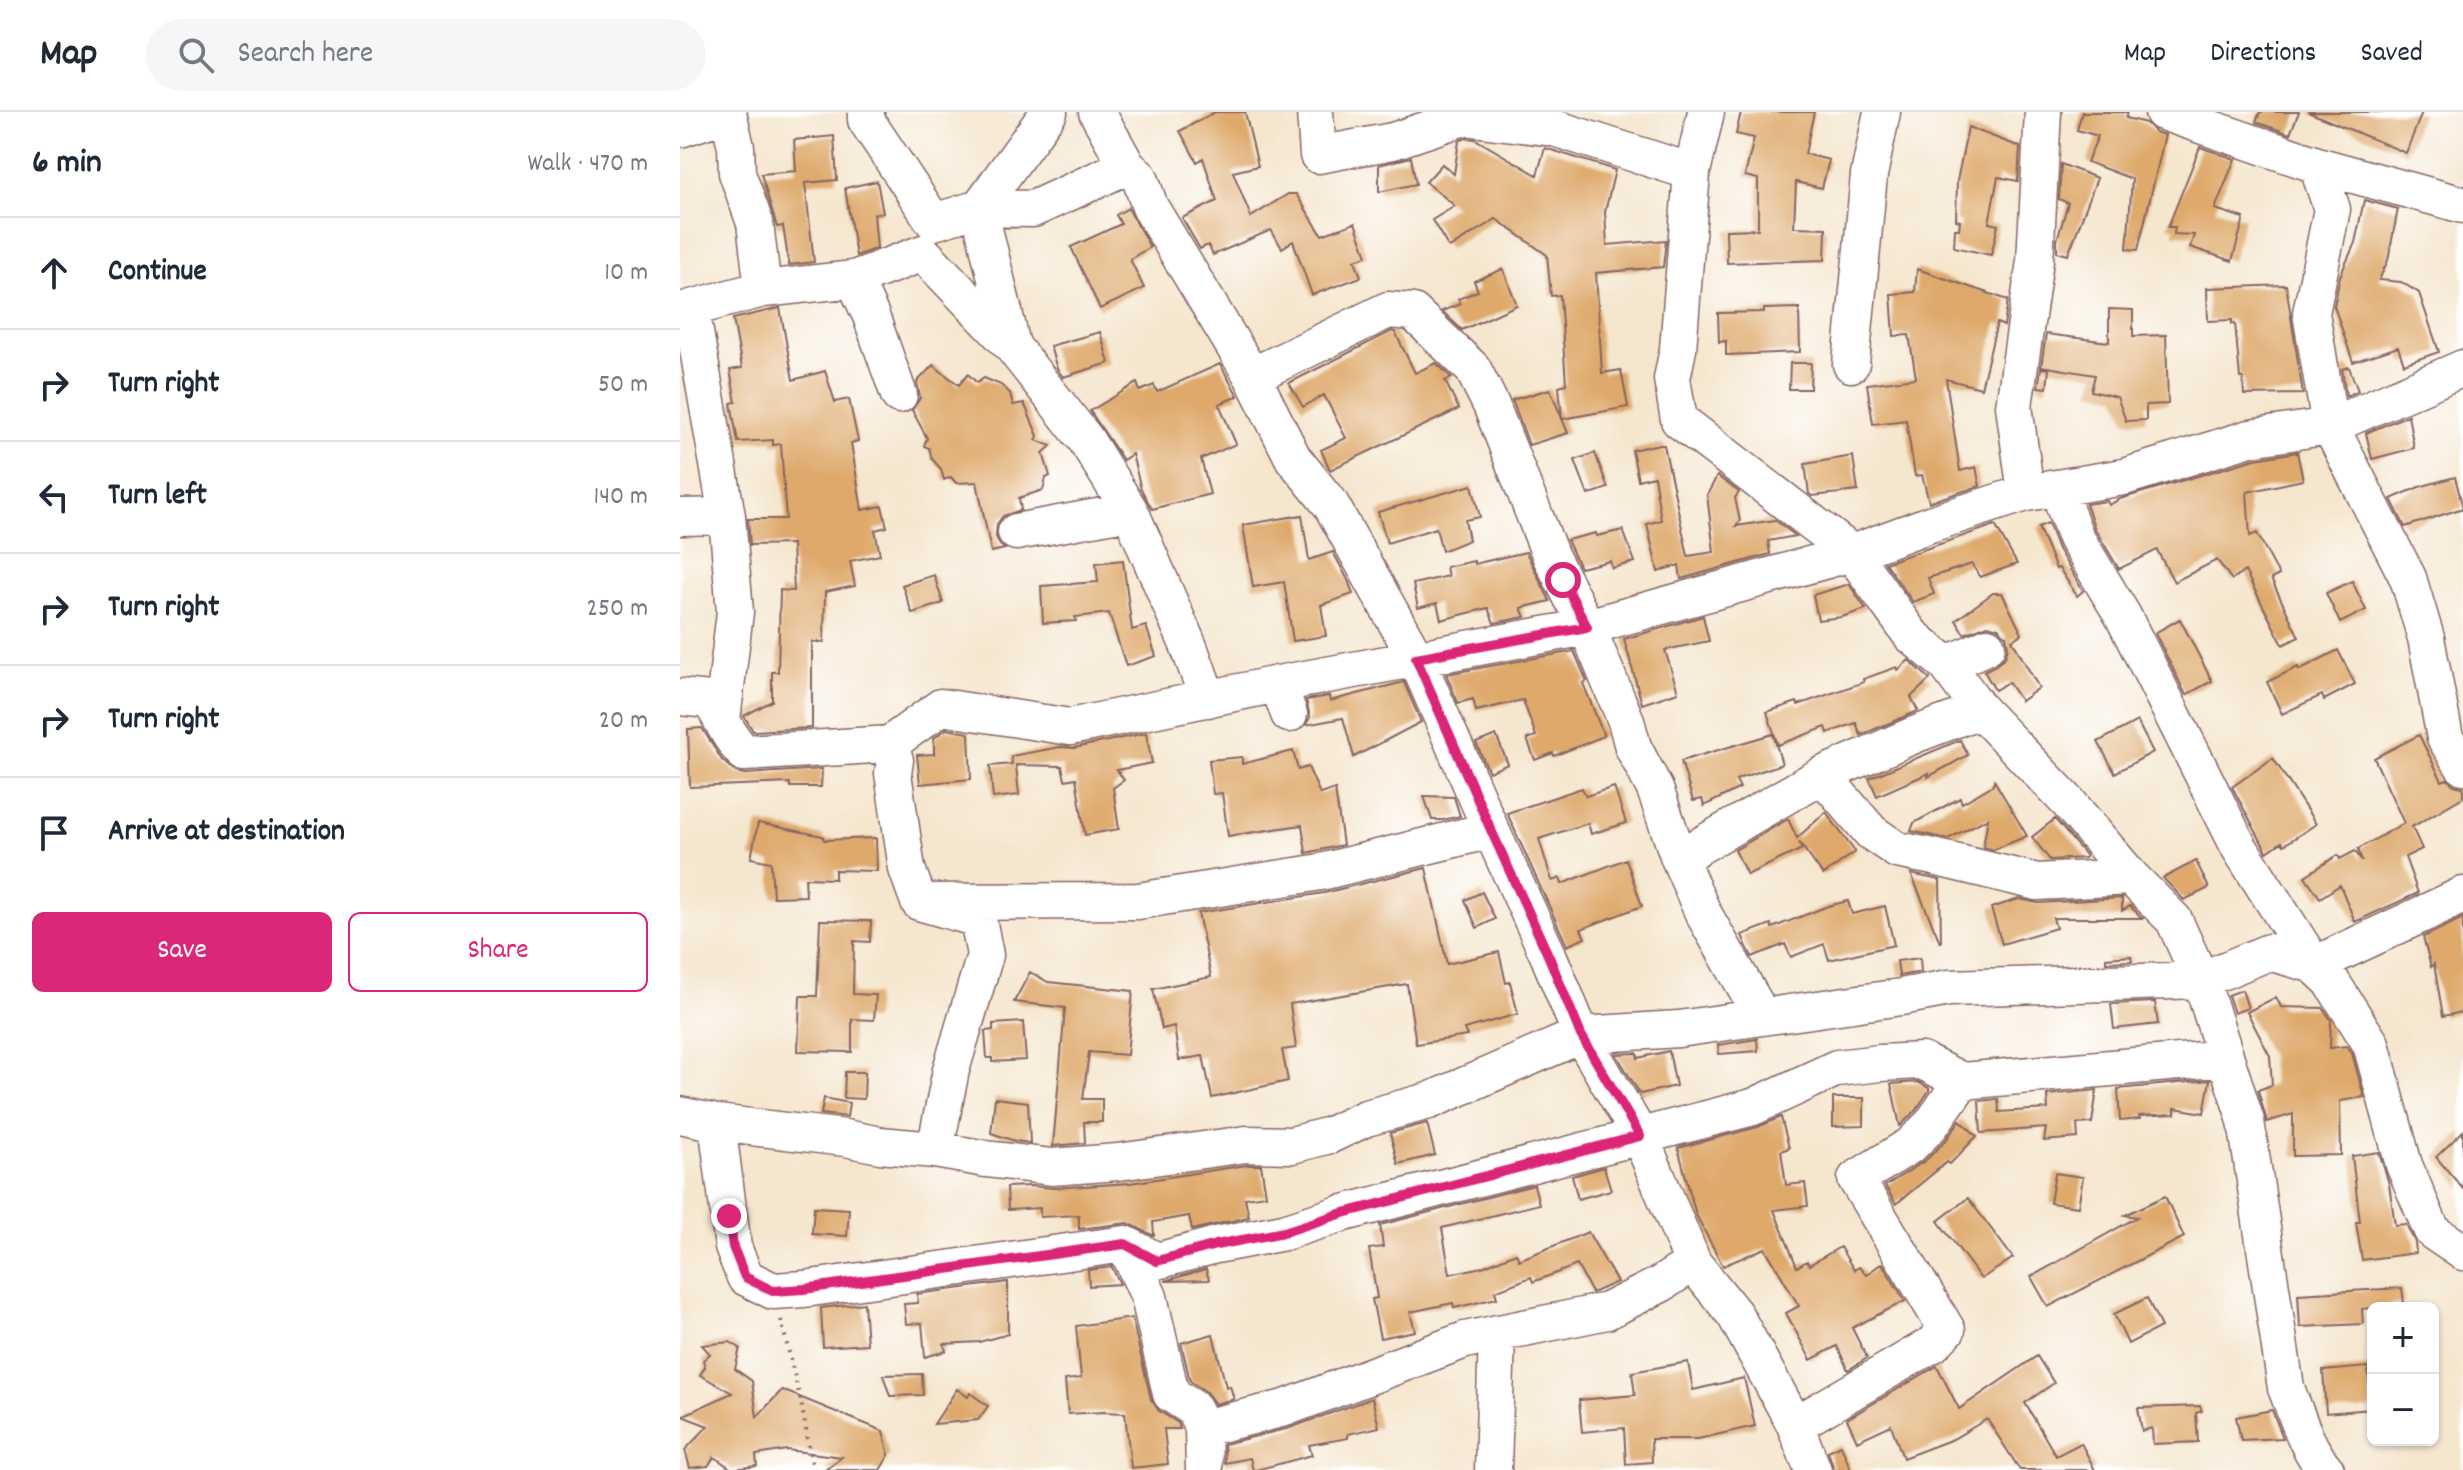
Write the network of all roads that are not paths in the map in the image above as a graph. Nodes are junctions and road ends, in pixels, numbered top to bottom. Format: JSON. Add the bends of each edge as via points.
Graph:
{"nodes":[{"id":1,"x":717,"y":112,"type":"edge"},
{"id":2,"x":728,"y":112,"type":"edge"},
{"id":3,"x":866,"y":112,"type":"edge"},
{"id":4,"x":1049,"y":112,"type":"edge"},
{"id":5,"x":1097,"y":112,"type":"edge"},
{"id":6,"x":1315,"y":112,"type":"edge"},
{"id":7,"x":1706,"y":112,"type":"edge"},
{"id":8,"x":1882,"y":112,"type":"edge"},
{"id":9,"x":2043,"y":112,"type":"edge"},
{"id":10,"x":2163,"y":112,"type":"edge"},
{"id":11,"x":680,"y":129,"type":"edge"},
{"id":12,"x":2317,"y":165,"type":"junction"},
{"id":13,"x":1127,"y":166,"type":"junction"},
{"id":14,"x":1692,"y":172,"type":"junction"},
{"id":15,"x":2463,"y":205,"type":"edge"},
{"id":16,"x":979,"y":208,"type":"junction"},
{"id":17,"x":928,"y":238,"type":"junction"},
{"id":18,"x":854,"y":279,"type":"junction"},
{"id":19,"x":763,"y":289,"type":"junction"},
{"id":20,"x":685,"y":310,"type":"edge"},
{"id":21,"x":1012,"y":346,"type":"junction"},
{"id":22,"x":1851,"y":364,"type":"dead end"},
{"id":23,"x":2463,"y":368,"type":"edge"},
{"id":24,"x":1252,"y":376,"type":"junction"},
{"id":25,"x":899,"y":395,"type":"dead end"},
{"id":26,"x":2330,"y":426,"type":"junction"},
{"id":27,"x":2065,"y":487,"type":"junction"},
{"id":28,"x":2026,"y":493,"type":"junction"},
{"id":29,"x":1130,"y":511,"type":"junction"},
{"id":30,"x":727,"y":516,"type":"junction"},
{"id":31,"x":680,"y":517,"type":"edge"},
{"id":32,"x":1016,"y":532,"type":"dead end"},
{"id":33,"x":1852,"y":553,"type":"junction"},
{"id":34,"x":1587,"y":627,"type":"junction"},
{"id":35,"x":1987,"y":646,"type":"dead end"},
{"id":36,"x":1416,"y":658,"type":"junction"},
{"id":37,"x":1947,"y":665,"type":"junction"},
{"id":38,"x":680,"y":697,"type":"edge"},
{"id":39,"x":1208,"y":699,"type":"junction"},
{"id":40,"x":1980,"y":710,"type":"junction"},
{"id":41,"x":722,"y":720,"type":"junction"},
{"id":42,"x":890,"y":744,"type":"junction"},
{"id":43,"x":2463,"y":766,"type":"edge"},
{"id":44,"x":1822,"y":775,"type":"junction"},
{"id":45,"x":1491,"y":830,"type":"junction"},
{"id":46,"x":1679,"y":858,"type":"junction"},
{"id":47,"x":2131,"y":877,"type":"junction"},
{"id":48,"x":2463,"y":895,"type":"edge"},
{"id":49,"x":919,"y":902,"type":"junction"},
{"id":50,"x":2314,"y":965,"type":"junction"},
{"id":51,"x":2201,"y":980,"type":"junction"},
{"id":52,"x":1762,"y":1016,"type":"junction"},
{"id":53,"x":1581,"y":1035,"type":"junction"},
{"id":54,"x":2226,"y":1058,"type":"junction"},
{"id":55,"x":1962,"y":1081,"type":"junction"},
{"id":56,"x":680,"y":1115,"type":"edge"},
{"id":57,"x":717,"y":1123,"type":"junction"},
{"id":58,"x":1640,"y":1136,"type":"junction"},
{"id":59,"x":935,"y":1150,"type":"junction"},
{"id":60,"x":1125,"y":1244,"type":"junction"},
{"id":61,"x":2463,"y":1252,"type":"edge"},
{"id":62,"x":1693,"y":1263,"type":"junction"},
{"id":63,"x":1497,"y":1333,"type":"junction"},
{"id":64,"x":1795,"y":1425,"type":"junction"},
{"id":65,"x":1203,"y":1428,"type":"junction"},
{"id":66,"x":1204,"y":1470,"type":"edge"},
{"id":67,"x":1493,"y":1470,"type":"edge"},
{"id":68,"x":1813,"y":1470,"type":"edge"},
{"id":69,"x":2326,"y":1470,"type":"edge"}],
"edges":[{"from":1,"to":11,"type":"street"},
{"from":2,"to":19,"type":"street","via":[[737,173],[755,223]]},
{"from":3,"to":17,"type":"street"},
{"from":4,"to":16,"type":"street"},
{"from":5,"to":13,"type":"street"},
{"from":6,"to":14,"type":"street","via":[[1318,155],[1393,141],[1464,117],[1554,128]]},
{"from":7,"to":14,"type":"street"},
{"from":8,"to":22,"type":"street","via":[[1869,175]]},
{"from":9,"to":28,"type":"street","via":[[2035,261],[2014,406]]},
{"from":10,"to":12,"type":"street"},
{"from":12,"to":15,"type":"street"},
{"from":12,"to":26,"type":"street","via":[[2332,209],[2311,313]]},
{"from":13,"to":16,"type":"street","via":[[1033,209]]},
{"from":13,"to":24,"type":"street","via":[[1140,178],[1150,207]]},
{"from":14,"to":33,"type":"street","via":[[1672,379],[1679,420]]},
{"from":16,"to":17,"type":"street"},
{"from":16,"to":21,"type":"street"},
{"from":17,"to":18,"type":"street"},
{"from":17,"to":21,"type":"street"},
{"from":18,"to":19,"type":"street"},
{"from":18,"to":25,"type":"street"},
{"from":19,"to":20,"type":"street"},
{"from":20,"to":30,"type":"street"},
{"from":21,"to":29,"type":"street","via":[[1086,440]]},
{"from":23,"to":26,"type":"street"},
{"from":24,"to":34,"type":"street","via":[[1388,310],[1413,312],[1473,369],[1551,557]]},
{"from":24,"to":36,"type":"street","via":[[1293,458],[1331,505]]},
{"from":26,"to":27,"type":"street","via":[[2250,438],[2124,477]]},
{"from":26,"to":43,"type":"street","via":[[2408,578],[2426,638],[2445,738]]},
{"from":27,"to":28,"type":"street"},
{"from":27,"to":50,"type":"street","via":[[2064,506],[2076,538],[2123,616],[2239,847]]},
{"from":28,"to":33,"type":"street"},
{"from":29,"to":32,"type":"street"},
{"from":29,"to":39,"type":"street"},
{"from":30,"to":31,"type":"street"},
{"from":30,"to":41,"type":"street","via":[[735,612]]},
{"from":33,"to":34,"type":"street"},
{"from":33,"to":37,"type":"street","via":[[1911,635]]},
{"from":34,"to":36,"type":"street"},
{"from":34,"to":46,"type":"street"},
{"from":35,"to":37,"type":"street"},
{"from":36,"to":39,"type":"street","via":[[1283,699]]},
{"from":36,"to":45,"type":"street"},
{"from":37,"to":40,"type":"street"},
{"from":38,"to":41,"type":"street","via":[[710,700]]},
{"from":39,"to":42,"type":"street","via":[[1070,727],[941,707]]},
{"from":40,"to":44,"type":"street"},
{"from":40,"to":47,"type":"street"},
{"from":41,"to":42,"type":"street","via":[[744,753]]},
{"from":42,"to":49,"type":"street","via":[[907,869]]},
{"from":44,"to":46,"type":"street"},
{"from":44,"to":47,"type":"street","via":[[1871,832],[1897,850],[2037,882]]},
{"from":45,"to":49,"type":"street","via":[[1321,872],[1138,901]]},
{"from":45,"to":53,"type":"street"},
{"from":46,"to":52,"type":"street","via":[[1703,913]]},
{"from":47,"to":51,"type":"street","via":[[2174,920]]},
{"from":48,"to":50,"type":"street"},
{"from":49,"to":59,"type":"street","via":[[978,919],[985,955],[951,1070]]},
{"from":50,"to":51,"type":"street","via":[[2269,952]]},
{"from":50,"to":61,"type":"street","via":[[2331,981],[2371,1044],[2404,1165],[2432,1231]]},
{"from":51,"to":52,"type":"street","via":[[1949,988]]},
{"from":51,"to":54,"type":"street"},
{"from":52,"to":53,"type":"street","via":[[1679,1029]]},
{"from":53,"to":58,"type":"street"},
{"from":53,"to":59,"type":"street","via":[[1429,1101],[1292,1145],[1246,1144],[1052,1167]]},
{"from":54,"to":55,"type":"street"},
{"from":54,"to":69,"type":"street","via":[[2246,1121],[2286,1388]]},
{"from":55,"to":58,"type":"street","via":[[1922,1061],[1837,1068],[1753,1107]]},
{"from":55,"to":64,"type":"street","via":[[1911,1145],[1856,1179],[1947,1330],[1933,1344]]},
{"from":56,"to":57,"type":"street"},
{"from":57,"to":59,"type":"street"},
{"from":57,"to":60,"type":"street","via":[[733,1247],[745,1277],[773,1291]]},
{"from":58,"to":60,"type":"street","via":[[1157,1261]]},
{"from":58,"to":62,"type":"street"},
{"from":60,"to":65,"type":"street","via":[[1149,1297],[1171,1394],[1194,1409]]},
{"from":62,"to":63,"type":"street","via":[[1607,1311]]},
{"from":62,"to":64,"type":"street","via":[[1735,1315]]},
{"from":63,"to":65,"type":"street","via":[[1465,1340],[1285,1408]]},
{"from":63,"to":67,"type":"street"},
{"from":64,"to":68,"type":"street"},
{"from":65,"to":66,"type":"street"}]}
